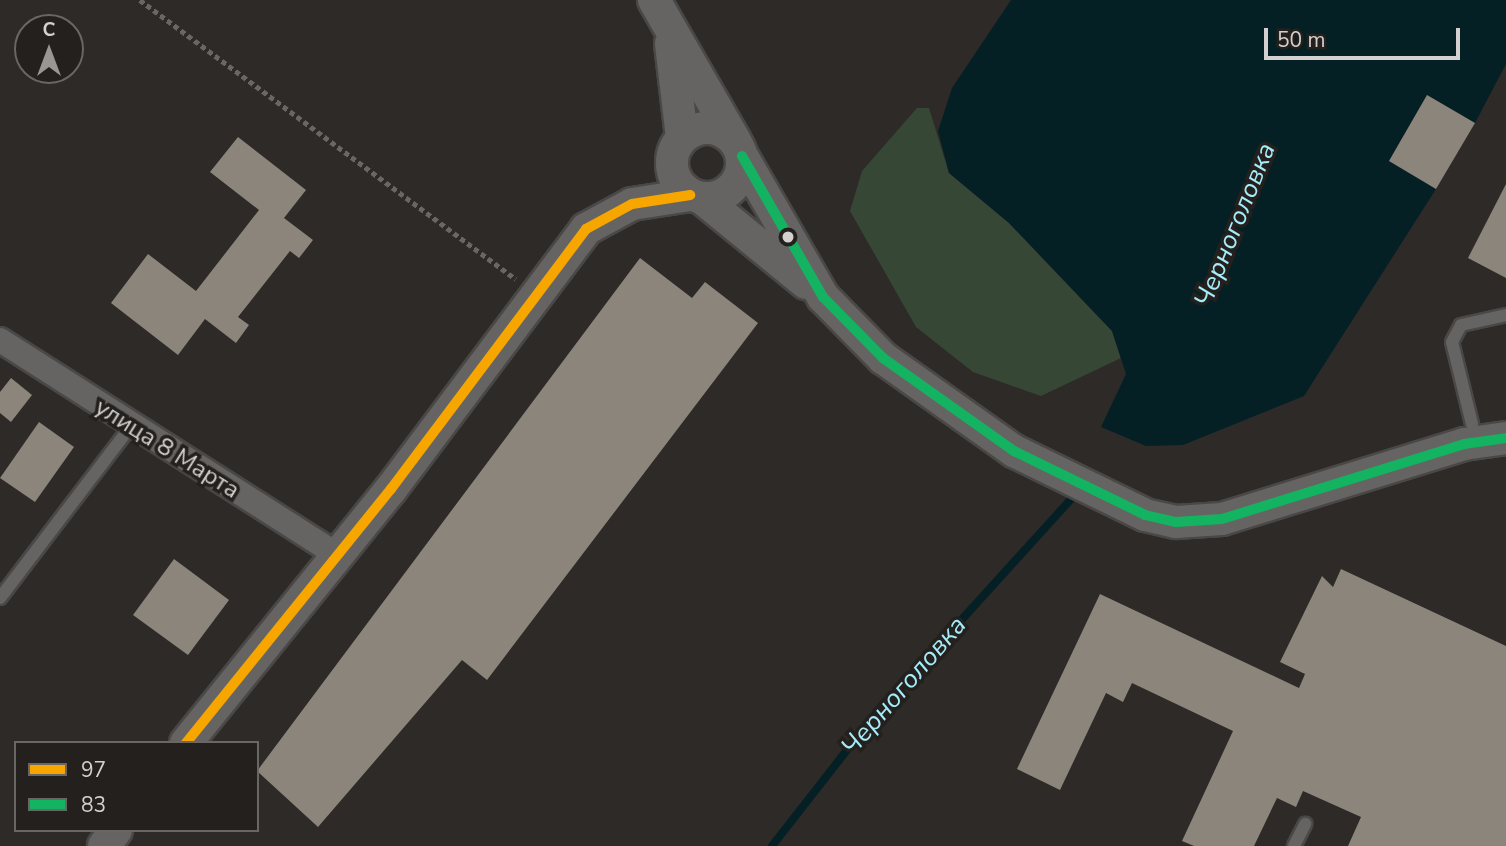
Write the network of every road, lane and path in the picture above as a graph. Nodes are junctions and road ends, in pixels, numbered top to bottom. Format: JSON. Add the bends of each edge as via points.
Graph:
{"nodes":[{"id":1,"x":140,"y":0,"type":"edge"},
{"id":2,"x":664,"y":11,"type":"edge"},
{"id":3,"x":679,"y":141,"type":"junction"},
{"id":4,"x":738,"y":149,"type":"junction"},
{"id":5,"x":697,"y":197,"type":"junction"},
{"id":6,"x":632,"y":204,"type":"junction"},
{"id":7,"x":536,"y":296,"type":"junction"},
{"id":8,"x":823,"y":297,"type":"junction"},
{"id":9,"x":1506,"y":315,"type":"edge"},
{"id":10,"x":0,"y":340,"type":"edge"},
{"id":11,"x":1506,"y":417,"type":"edge"},
{"id":12,"x":1472,"y":424,"type":"junction"},
{"id":13,"x":131,"y":426,"type":"junction"},
{"id":14,"x":1506,"y":438,"type":"edge"},
{"id":15,"x":1222,"y":519,"type":"junction"},
{"id":16,"x":336,"y":554,"type":"junction"},
{"id":17,"x":0,"y":598,"type":"edge"},
{"id":18,"x":188,"y":741,"type":"edge"},
{"id":19,"x":1305,"y":824,"type":"dead end"},
{"id":20,"x":1294,"y":846,"type":"edge"}],
"edges":[{"from":1,"to":7,"type":"path"},
{"from":2,"to":3,"type":"street"},
{"from":2,"to":4,"type":"street"},
{"from":3,"to":4,"type":"street","via":[[715,129]]},
{"from":3,"to":5,"type":"street","via":[[671,167]]},
{"from":3,"to":6,"type":"street"},
{"from":4,"to":5,"type":"street","via":[[734,187]]},
{"from":4,"to":8,"type":"street"},
{"from":5,"to":6,"type":"street"},
{"from":5,"to":8,"type":"street"},
{"from":6,"to":7,"type":"street","via":[[586,229]]},
{"from":7,"to":16,"type":"street"},
{"from":8,"to":15,"type":"street","via":[[883,358],[1014,451],[1145,515],[1176,522]]},
{"from":9,"to":12,"type":"lane","via":[[1461,325],[1452,342]]},
{"from":10,"to":13,"type":"street","name":"улица 8 Марта"},
{"from":11,"to":12,"type":"street"},
{"from":12,"to":15,"type":"street","via":[[1363,456]]},
{"from":13,"to":16,"type":"street","name":"улица 8 Марта"},
{"from":13,"to":17,"type":"lane"},
{"from":14,"to":15,"type":"street","via":[[1464,444]]},
{"from":16,"to":18,"type":"street"},
{"from":19,"to":20,"type":"lane"}]}
